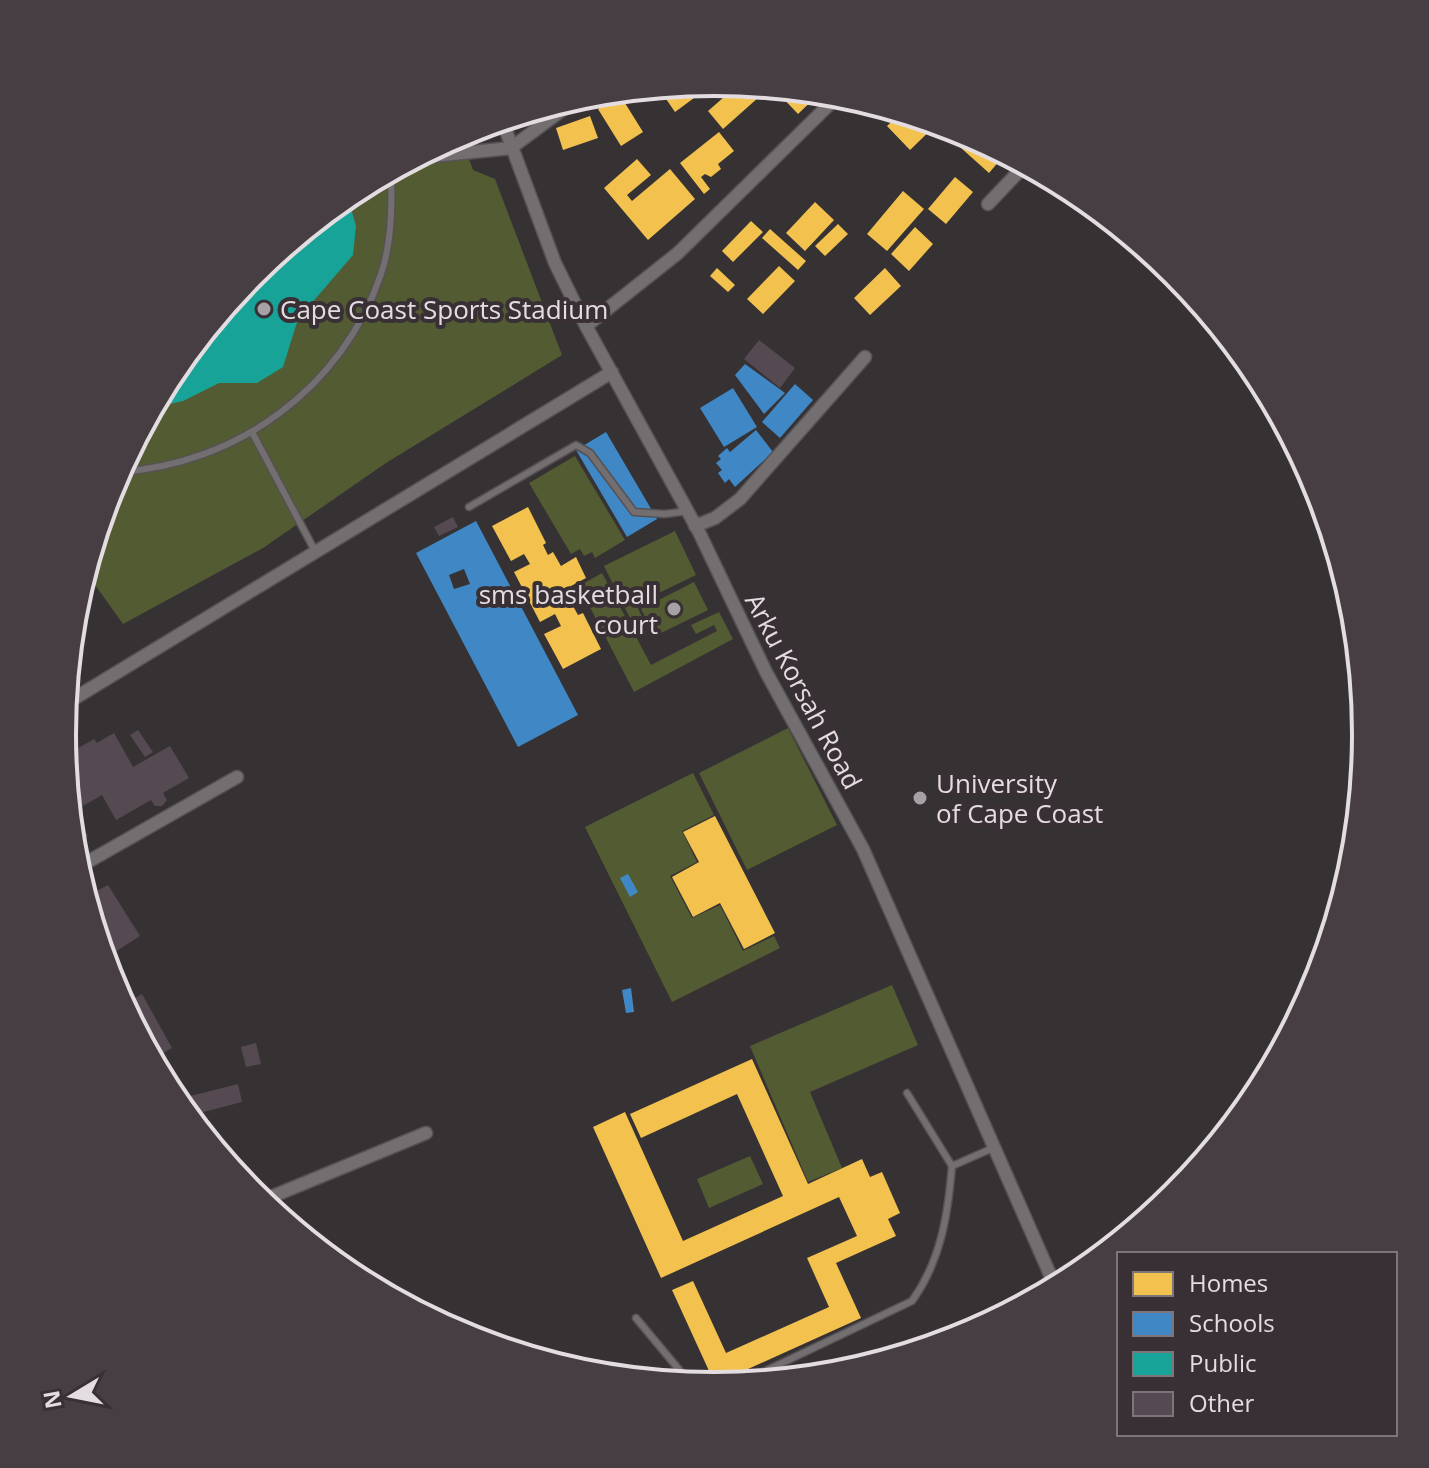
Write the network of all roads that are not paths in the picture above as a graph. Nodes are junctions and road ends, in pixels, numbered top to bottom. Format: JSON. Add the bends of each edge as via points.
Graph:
{"nodes":[{"id":1,"x":828,"y":106,"type":"edge"},
{"id":2,"x":554,"y":116,"type":"edge"},
{"id":3,"x":505,"y":130,"type":"edge"},
{"id":4,"x":511,"y":148,"type":"junction"},
{"id":5,"x":446,"y":155,"type":"edge"},
{"id":6,"x":1018,"y":172,"type":"edge"},
{"id":7,"x":391,"y":183,"type":"edge"},
{"id":8,"x":988,"y":204,"type":"dead end"},
{"id":9,"x":586,"y":326,"type":"junction"},
{"id":10,"x":865,"y":357,"type":"dead end"},
{"id":11,"x":612,"y":372,"type":"junction"},
{"id":12,"x":253,"y":434,"type":"junction"},
{"id":13,"x":134,"y":471,"type":"edge"},
{"id":14,"x":469,"y":507,"type":"dead end"},
{"id":15,"x":688,"y":511,"type":"junction"},
{"id":16,"x":695,"y":526,"type":"junction"},
{"id":17,"x":316,"y":552,"type":"junction"},
{"id":18,"x":77,"y":697,"type":"edge"},
{"id":19,"x":237,"y":777,"type":"dead end"},
{"id":20,"x":89,"y":861,"type":"edge"},
{"id":21,"x":907,"y":1093,"type":"dead end"},
{"id":22,"x":426,"y":1133,"type":"dead end"},
{"id":23,"x":993,"y":1148,"type":"junction"},
{"id":24,"x":952,"y":1166,"type":"junction"},
{"id":25,"x":274,"y":1196,"type":"edge"},
{"id":26,"x":1051,"y":1276,"type":"edge"},
{"id":27,"x":636,"y":1318,"type":"dead end"},
{"id":28,"x":768,"y":1370,"type":"edge"},
{"id":29,"x":680,"y":1371,"type":"edge"}],
"edges":[{"from":1,"to":9,"type":"street","via":[[678,253]]},
{"from":2,"to":4,"type":"street"},
{"from":3,"to":4,"type":"street","name":"Arku Korsah Road"},
{"from":4,"to":5,"type":"street"},
{"from":4,"to":9,"type":"street","name":"Arku Korsah Road","via":[[555,263]]},
{"from":6,"to":8,"type":"street"},
{"from":7,"to":12,"type":"lane","via":[[382,273],[356,331],[316,382]]},
{"from":9,"to":11,"type":"street","name":"Arku Korsah Road"},
{"from":10,"to":16,"type":"street","via":[[740,499]]},
{"from":11,"to":15,"type":"street","name":"Arku Korsah Road"},
{"from":11,"to":17,"type":"street"},
{"from":12,"to":13,"type":"lane","via":[[168,468]]},
{"from":12,"to":17,"type":"lane"},
{"from":14,"to":15,"type":"lane","via":[[576,445],[590,453],[634,512]]},
{"from":15,"to":16,"type":"street","name":"Arku Korsah Road"},
{"from":16,"to":23,"type":"street","name":"Arku Korsah Road","via":[[766,672],[863,849]]},
{"from":17,"to":18,"type":"street"},
{"from":19,"to":20,"type":"street"},
{"from":21,"to":24,"type":"lane"},
{"from":22,"to":25,"type":"street"},
{"from":23,"to":24,"type":"lane"},
{"from":23,"to":26,"type":"street","name":"Arku Korsah Road"},
{"from":24,"to":28,"type":"lane","via":[[940,1246],[912,1301]]},
{"from":27,"to":29,"type":"lane"}]}
